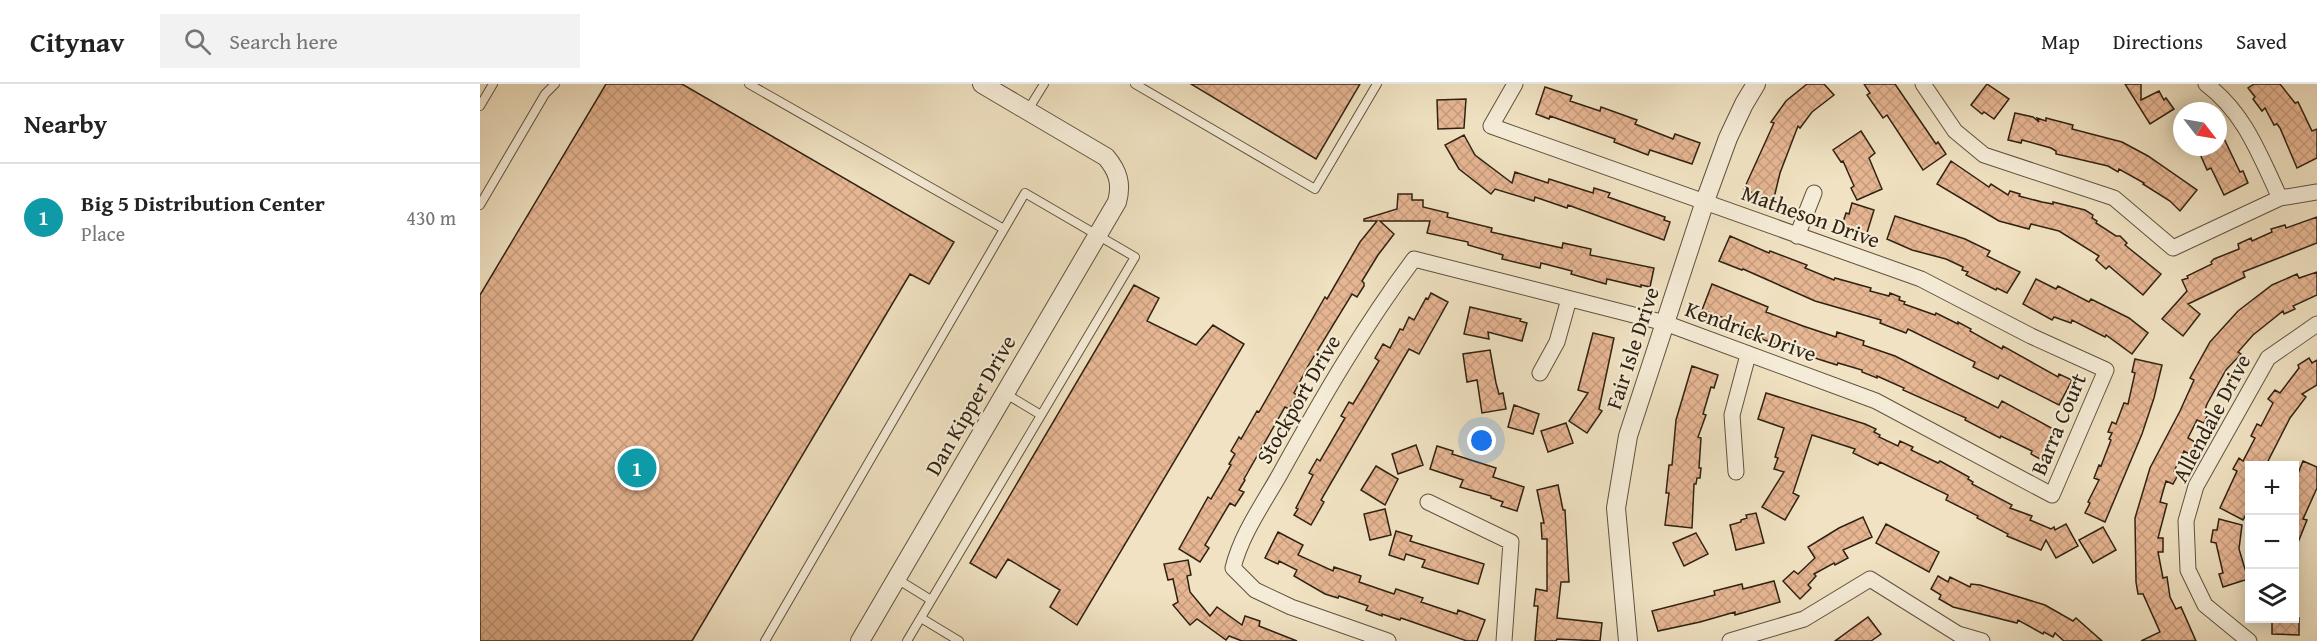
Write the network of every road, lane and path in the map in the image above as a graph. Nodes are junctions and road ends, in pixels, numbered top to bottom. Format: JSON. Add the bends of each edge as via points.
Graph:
{"nodes":[{"id":1,"x":493,"y":84,"type":"edge"},
{"id":2,"x":555,"y":84,"type":"edge"},
{"id":3,"x":749,"y":84,"type":"edge"},
{"id":4,"x":982,"y":84,"type":"edge"},
{"id":5,"x":1044,"y":84,"type":"edge"},
{"id":6,"x":1135,"y":84,"type":"edge"},
{"id":7,"x":1377,"y":84,"type":"edge"},
{"id":8,"x":1515,"y":84,"type":"edge"},
{"id":9,"x":1756,"y":84,"type":"edge"},
{"id":10,"x":1923,"y":84,"type":"edge"},
{"id":11,"x":2206,"y":84,"type":"edge"},
{"id":12,"x":480,"y":106,"type":"edge"},
{"id":13,"x":1027,"y":112,"type":"junction"},
{"id":14,"x":2317,"y":192,"type":"edge"},
{"id":15,"x":1814,"y":193,"type":"dead end"},
{"id":16,"x":2280,"y":198,"type":"junction"},
{"id":17,"x":1705,"y":201,"type":"junction"},
{"id":18,"x":480,"y":205,"type":"edge"},
{"id":19,"x":1004,"y":229,"type":"junction"},
{"id":20,"x":1097,"y":236,"type":"junction"},
{"id":21,"x":1797,"y":236,"type":"junction"},
{"id":22,"x":1414,"y":259,"type":"joint"},
{"id":23,"x":1569,"y":299,"type":"junction"},
{"id":24,"x":1665,"y":323,"type":"junction"},
{"id":25,"x":2317,"y":324,"type":"edge"},
{"id":26,"x":1748,"y":355,"type":"junction"},
{"id":27,"x":2106,"y":370,"type":"joint"},
{"id":28,"x":1540,"y":373,"type":"dead end"},
{"id":29,"x":1004,"y":393,"type":"junction"},
{"id":30,"x":1041,"y":415,"type":"junction"},
{"id":31,"x":1736,"y":472,"type":"dead end"},
{"id":32,"x":2052,"y":495,"type":"joint"},
{"id":33,"x":1428,"y":502,"type":"dead end"},
{"id":34,"x":897,"y":579,"type":"junction"},
{"id":35,"x":932,"y":600,"type":"junction"},
{"id":36,"x":921,"y":618,"type":"junction"},
{"id":37,"x":1957,"y":637,"type":"edge"},
{"id":38,"x":765,"y":641,"type":"edge"},
{"id":39,"x":860,"y":641,"type":"edge"},
{"id":40,"x":907,"y":641,"type":"edge"},
{"id":41,"x":959,"y":641,"type":"edge"},
{"id":42,"x":1388,"y":641,"type":"edge"},
{"id":43,"x":1504,"y":641,"type":"edge"},
{"id":44,"x":1628,"y":641,"type":"edge"},
{"id":45,"x":1730,"y":641,"type":"edge"},
{"id":46,"x":1982,"y":641,"type":"edge"},
{"id":47,"x":2249,"y":641,"type":"edge"}],
"edges":[{"from":1,"to":12,"type":"lane"},
{"from":2,"to":18,"type":"lane","via":[[545,94]]},
{"from":3,"to":19,"type":"lane"},
{"from":4,"to":13,"type":"street"},
{"from":5,"to":13,"type":"lane"},
{"from":6,"to":7,"type":"lane","via":[[1316,189]]},
{"from":8,"to":17,"type":"street","name":"Matheson Drive","via":[[1491,126]]},
{"from":9,"to":17,"type":"street","name":"Fair Isle Drive","via":[[1728,138]]},
{"from":10,"to":16,"type":"street","via":[[1955,130],[1984,155],[2114,198],[2173,248]]},
{"from":11,"to":16,"type":"street","via":[[2227,101],[2248,131]]},
{"from":13,"to":20,"type":"street","name":"Dan Kipper Drive","via":[[1106,157],[1113,165],[1120,191]]},
{"from":14,"to":16,"type":"street"},
{"from":15,"to":21,"type":"street"},
{"from":17,"to":21,"type":"street","name":"Matheson Drive"},
{"from":17,"to":24,"type":"street","name":"Fair Isle Drive"},
{"from":19,"to":20,"type":"lane","via":[[1025,193]]},
{"from":19,"to":38,"type":"lane"},
{"from":20,"to":29,"type":"street","name":"Dan Kipper Drive"},
{"from":20,"to":30,"type":"lane","via":[[1134,257]]},
{"from":21,"to":27,"type":"street","name":"Matheson Drive","via":[[1921,279]]},
{"from":22,"to":23,"type":"street","name":"Kendrick Drive"},
{"from":22,"to":42,"type":"street","name":"Stockport Drive","via":[[1319,403],[1246,535],[1233,568],[1255,590],[1291,607]]},
{"from":23,"to":24,"type":"street","name":"Kendrick Drive"},
{"from":23,"to":28,"type":"street","via":[[1557,342]]},
{"from":24,"to":26,"type":"street","name":"Kendrick Drive"},
{"from":24,"to":44,"type":"street","name":"Fair Isle Drive","via":[[1629,436],[1616,508]]},
{"from":25,"to":47,"type":"street","name":"Allendale Drive","via":[[2268,358],[2196,486],[2186,521],[2188,570],[2205,605]]},
{"from":26,"to":31,"type":"street","via":[[1732,415]]},
{"from":26,"to":32,"type":"street","name":"Kendrick Drive","via":[[1876,401]]},
{"from":27,"to":32,"type":"street","name":"Barra Court"},
{"from":29,"to":30,"type":"lane"},
{"from":29,"to":34,"type":"street","name":"Dan Kipper Drive"},
{"from":30,"to":35,"type":"lane"},
{"from":33,"to":43,"type":"street","via":[[1511,542]]},
{"from":34,"to":35,"type":"lane"},
{"from":34,"to":39,"type":"street","name":"Dan Kipper Drive"},
{"from":35,"to":36,"type":"lane"},
{"from":36,"to":40,"type":"lane"},
{"from":36,"to":41,"type":"lane"},
{"from":37,"to":45,"type":"street","via":[[1870,579],[1804,619]]},
{"from":37,"to":46,"type":"street"}]}
